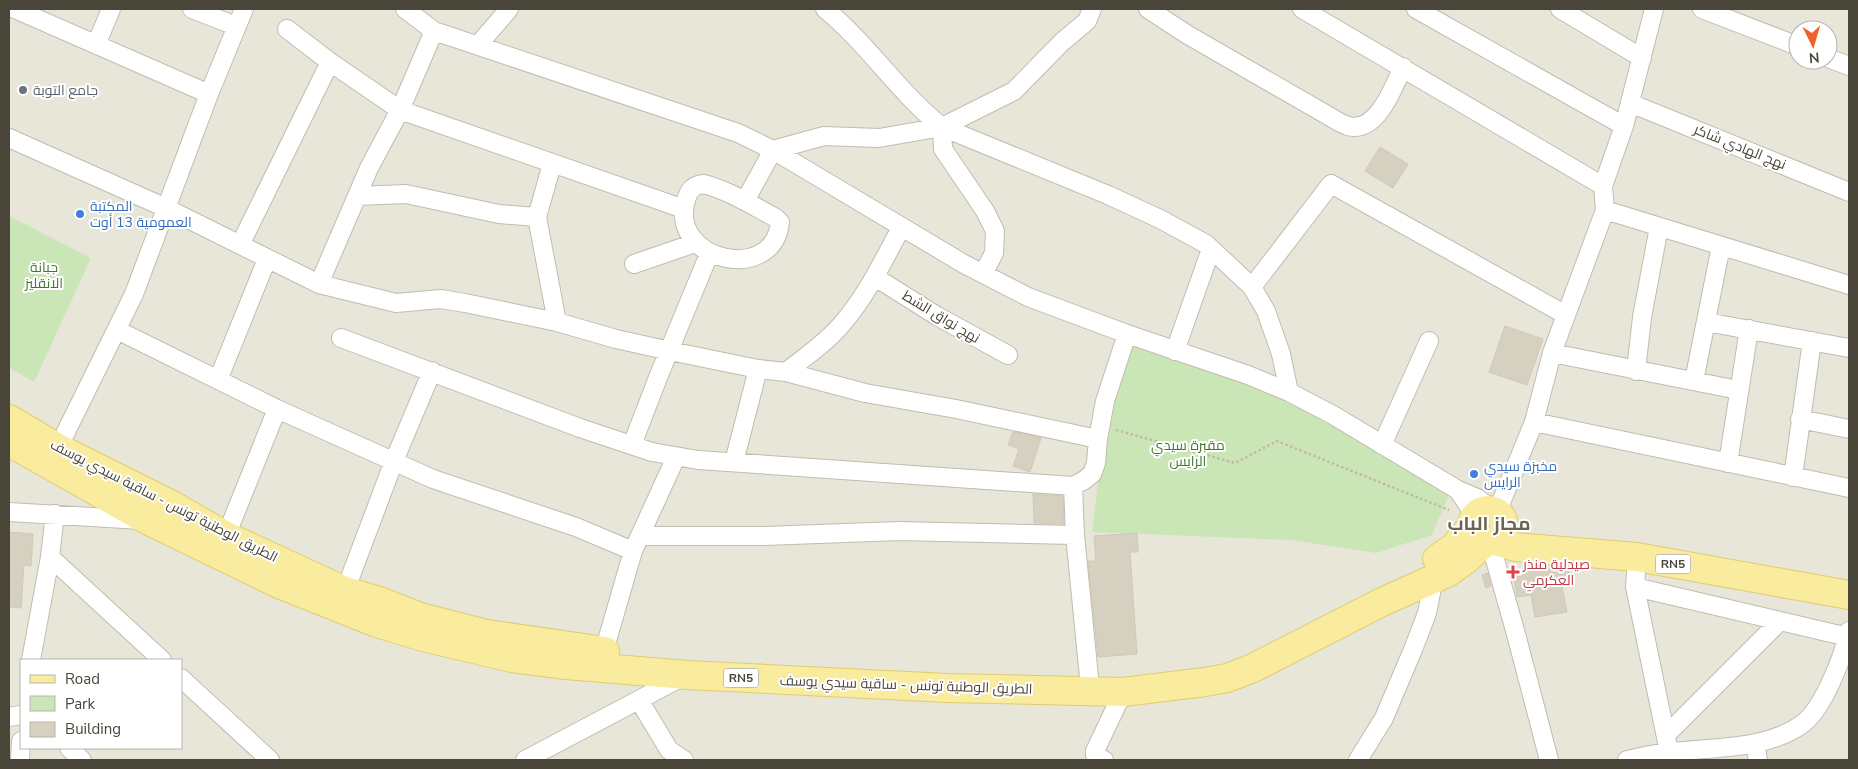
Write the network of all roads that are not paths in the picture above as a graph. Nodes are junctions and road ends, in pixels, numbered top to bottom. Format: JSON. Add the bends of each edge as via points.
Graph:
{"nodes":[{"id":1,"x":15,"y":9,"type":"edge"},
{"id":2,"x":111,"y":9,"type":"edge"},
{"id":3,"x":192,"y":9,"type":"edge"},
{"id":4,"x":244,"y":9,"type":"edge"},
{"id":5,"x":405,"y":9,"type":"edge"},
{"id":6,"x":510,"y":9,"type":"edge"},
{"id":7,"x":825,"y":9,"type":"edge"},
{"id":8,"x":1092,"y":9,"type":"edge"},
{"id":9,"x":1148,"y":9,"type":"edge"},
{"id":10,"x":1302,"y":9,"type":"edge"},
{"id":11,"x":1416,"y":9,"type":"edge"},
{"id":12,"x":1560,"y":9,"type":"edge"},
{"id":13,"x":1654,"y":9,"type":"edge"},
{"id":14,"x":1702,"y":9,"type":"edge"},
{"id":15,"x":236,"y":26,"type":"junction"},
{"id":16,"x":287,"y":29,"type":"dead end"},
{"id":17,"x":434,"y":31,"type":"junction"},
{"id":18,"x":1788,"y":42,"type":"edge"},
{"id":19,"x":478,"y":45,"type":"junction"},
{"id":20,"x":96,"y":46,"type":"junction"},
{"id":21,"x":1642,"y":58,"type":"junction"},
{"id":22,"x":330,"y":62,"type":"junction"},
{"id":23,"x":1403,"y":67,"type":"junction"},
{"id":24,"x":209,"y":94,"type":"junction"},
{"id":25,"x":1630,"y":104,"type":"junction"},
{"id":26,"x":400,"y":110,"type":"junction"},
{"id":27,"x":1624,"y":126,"type":"junction"},
{"id":28,"x":942,"y":127,"type":"junction"},
{"id":29,"x":9,"y":138,"type":"edge"},
{"id":30,"x":773,"y":150,"type":"junction"},
{"id":31,"x":552,"y":164,"type":"junction"},
{"id":32,"x":1603,"y":186,"type":"junction"},
{"id":33,"x":1849,"y":192,"type":"edge"},
{"id":34,"x":357,"y":196,"type":"junction"},
{"id":35,"x":745,"y":201,"type":"junction"},
{"id":36,"x":166,"y":208,"type":"junction"},
{"id":37,"x":684,"y":209,"type":"junction"},
{"id":38,"x":1605,"y":210,"type":"junction"},
{"id":39,"x":537,"y":217,"type":"junction"},
{"id":40,"x":1659,"y":227,"type":"junction"},
{"id":41,"x":901,"y":228,"type":"junction"},
{"id":42,"x":695,"y":243,"type":"junction"},
{"id":43,"x":240,"y":245,"type":"junction"},
{"id":44,"x":1721,"y":246,"type":"junction"},
{"id":45,"x":1211,"y":249,"type":"junction"},
{"id":46,"x":710,"y":254,"type":"junction"},
{"id":47,"x":267,"y":259,"type":"junction"},
{"id":48,"x":634,"y":264,"type":"dead end"},
{"id":49,"x":983,"y":274,"type":"junction"},
{"id":50,"x":875,"y":277,"type":"junction"},
{"id":51,"x":319,"y":284,"type":"junction"},
{"id":52,"x":1849,"y":285,"type":"edge"},
{"id":53,"x":1252,"y":286,"type":"junction"},
{"id":54,"x":1566,"y":315,"type":"junction"},
{"id":55,"x":557,"y":322,"type":"junction"},
{"id":56,"x":1706,"y":322,"type":"junction"},
{"id":57,"x":1749,"y":329,"type":"junction"},
{"id":58,"x":117,"y":330,"type":"junction"},
{"id":59,"x":1127,"y":334,"type":"junction"},
{"id":60,"x":341,"y":338,"type":"dead end"},
{"id":61,"x":1429,"y":341,"type":"dead end"},
{"id":62,"x":1812,"y":341,"type":"junction"},
{"id":63,"x":1849,"y":348,"type":"edge"},
{"id":64,"x":670,"y":351,"type":"junction"},
{"id":65,"x":1175,"y":351,"type":"junction"},
{"id":66,"x":1552,"y":353,"type":"junction"},
{"id":67,"x":1008,"y":355,"type":"dead end"},
{"id":68,"x":758,"y":369,"type":"junction"},
{"id":69,"x":432,"y":371,"type":"junction"},
{"id":70,"x":1636,"y":371,"type":"junction"},
{"id":71,"x":786,"y":372,"type":"junction"},
{"id":72,"x":218,"y":380,"type":"junction"},
{"id":73,"x":1694,"y":382,"type":"junction"},
{"id":74,"x":1738,"y":390,"type":"junction"},
{"id":75,"x":1288,"y":392,"type":"junction"},
{"id":76,"x":277,"y":409,"type":"junction"},
{"id":77,"x":9,"y":419,"type":"edge"},
{"id":78,"x":1800,"y":419,"type":"junction"},
{"id":79,"x":1534,"y":422,"type":"junction"},
{"id":80,"x":1849,"y":429,"type":"edge"},
{"id":81,"x":1098,"y":439,"type":"junction"},
{"id":82,"x":9,"y":442,"type":"edge"},
{"id":83,"x":632,"y":445,"type":"junction"},
{"id":84,"x":1382,"y":445,"type":"junction"},
{"id":85,"x":58,"y":448,"type":"junction"},
{"id":86,"x":676,"y":457,"type":"junction"},
{"id":87,"x":394,"y":461,"type":"junction"},
{"id":88,"x":734,"y":462,"type":"junction"},
{"id":89,"x":1728,"y":463,"type":"junction"},
{"id":90,"x":1793,"y":477,"type":"junction"},
{"id":91,"x":1073,"y":486,"type":"junction"},
{"id":92,"x":1849,"y":488,"type":"edge"},
{"id":93,"x":9,"y":512,"type":"edge"},
{"id":94,"x":55,"y":514,"type":"junction"},
{"id":95,"x":149,"y":520,"type":"junction"},
{"id":96,"x":1489,"y":528,"type":"junction"},
{"id":97,"x":1075,"y":535,"type":"junction"},
{"id":98,"x":226,"y":536,"type":"junction"},
{"id":99,"x":637,"y":543,"type":"junction"},
{"id":100,"x":50,"y":557,"type":"junction"},
{"id":101,"x":1637,"y":557,"type":"junction"},
{"id":102,"x":1434,"y":578,"type":"junction"},
{"id":103,"x":1849,"y":581,"type":"edge"},
{"id":104,"x":1635,"y":587,"type":"junction"},
{"id":105,"x":345,"y":590,"type":"junction"},
{"id":106,"x":1849,"y":595,"type":"edge"},
{"id":107,"x":1779,"y":622,"type":"junction"},
{"id":108,"x":1849,"y":634,"type":"edge"},
{"id":109,"x":604,"y":651,"type":"junction"},
{"id":110,"x":31,"y":659,"type":"edge"},
{"id":111,"x":161,"y":659,"type":"edge"},
{"id":112,"x":687,"y":675,"type":"junction"},
{"id":113,"x":1089,"y":677,"type":"junction"},
{"id":114,"x":182,"y":679,"type":"edge"},
{"id":115,"x":1123,"y":692,"type":"junction"},
{"id":116,"x":639,"y":700,"type":"junction"},
{"id":117,"x":1667,"y":744,"type":"junction"},
{"id":118,"x":70,"y":749,"type":"edge"},
{"id":119,"x":1757,"y":752,"type":"edge"},
{"id":120,"x":82,"y":760,"type":"edge"},
{"id":121,"x":270,"y":760,"type":"edge"},
{"id":122,"x":525,"y":760,"type":"edge"},
{"id":123,"x":684,"y":760,"type":"edge"},
{"id":124,"x":1104,"y":760,"type":"edge"},
{"id":125,"x":1358,"y":760,"type":"edge"},
{"id":126,"x":1549,"y":760,"type":"edge"},
{"id":127,"x":1627,"y":760,"type":"edge"}],
"edges":[{"from":1,"to":20,"type":"street"},
{"from":2,"to":20,"type":"street"},
{"from":3,"to":15,"type":"street"},
{"from":4,"to":15,"type":"street"},
{"from":5,"to":17,"type":"street"},
{"from":6,"to":19,"type":"street"},
{"from":7,"to":28,"type":"street"},
{"from":8,"to":28,"type":"street","via":[[1087,21],[1014,92]]},
{"from":9,"to":23,"type":"street","via":[[1196,40],[1349,126],[1359,127],[1371,121],[1387,101]]},
{"from":10,"to":23,"type":"street"},
{"from":11,"to":27,"type":"street"},
{"from":12,"to":21,"type":"street"},
{"from":13,"to":21,"type":"street"},
{"from":14,"to":18,"type":"street"},
{"from":15,"to":24,"type":"street"},
{"from":16,"to":22,"type":"street"},
{"from":17,"to":19,"type":"street"},
{"from":17,"to":26,"type":"street"},
{"from":19,"to":30,"type":"street","via":[[738,133]]},
{"from":20,"to":24,"type":"street"},
{"from":21,"to":25,"type":"street"},
{"from":22,"to":26,"type":"street"},
{"from":22,"to":43,"type":"street"},
{"from":23,"to":32,"type":"street"},
{"from":24,"to":36,"type":"street"},
{"from":25,"to":27,"type":"street"},
{"from":25,"to":33,"type":"street","name":"نهج الهادي شاكر"},
{"from":26,"to":31,"type":"street"},
{"from":26,"to":34,"type":"street"},
{"from":27,"to":32,"type":"street"},
{"from":28,"to":30,"type":"street","via":[[878,138],[824,136]]},
{"from":28,"to":45,"type":"street","via":[[1108,195],[1188,233]]},
{"from":28,"to":49,"type":"street","via":[[943,149],[995,231],[994,253]]},
{"from":29,"to":36,"type":"street"},
{"from":30,"to":35,"type":"street"},
{"from":30,"to":41,"type":"street"},
{"from":31,"to":37,"type":"street"},
{"from":31,"to":39,"type":"street"},
{"from":32,"to":38,"type":"street"},
{"from":34,"to":39,"type":"street","via":[[406,194],[499,214]]},
{"from":34,"to":51,"type":"street"},
{"from":35,"to":37,"type":"street","via":[[714,187],[697,185],[689,191]]},
{"from":35,"to":46,"type":"street","via":[[780,222],[773,244],[754,257],[737,259]]},
{"from":36,"to":43,"type":"street"},
{"from":36,"to":58,"type":"street"},
{"from":37,"to":42,"type":"street","via":[[684,221]]},
{"from":38,"to":40,"type":"street"},
{"from":38,"to":54,"type":"street"},
{"from":39,"to":55,"type":"street"},
{"from":40,"to":44,"type":"street"},
{"from":40,"to":70,"type":"street","via":[[1642,317]]},
{"from":41,"to":49,"type":"street"},
{"from":41,"to":50,"type":"street"},
{"from":42,"to":46,"type":"street"},
{"from":42,"to":48,"type":"street"},
{"from":43,"to":47,"type":"street"},
{"from":44,"to":52,"type":"street"},
{"from":44,"to":56,"type":"street"},
{"from":45,"to":53,"type":"street"},
{"from":45,"to":65,"type":"street"},
{"from":46,"to":64,"type":"street"},
{"from":47,"to":51,"type":"street"},
{"from":47,"to":72,"type":"street"},
{"from":49,"to":59,"type":"street","via":[[1028,297]]},
{"from":50,"to":67,"type":"street","name":"نهج نواق الشط"},
{"from":50,"to":71,"type":"street","via":[[842,325]]},
{"from":51,"to":55,"type":"street","via":[[396,303],[441,299]]},
{"from":53,"to":54,"type":"street","via":[[1331,184]]},
{"from":53,"to":75,"type":"street","via":[[1266,311],[1281,354]]},
{"from":54,"to":66,"type":"street"},
{"from":55,"to":64,"type":"street"},
{"from":56,"to":57,"type":"street"},
{"from":56,"to":73,"type":"street"},
{"from":57,"to":62,"type":"street"},
{"from":57,"to":74,"type":"street"},
{"from":58,"to":72,"type":"street"},
{"from":58,"to":85,"type":"street"},
{"from":59,"to":65,"type":"street"},
{"from":59,"to":81,"type":"street","via":[[1105,401]]},
{"from":60,"to":69,"type":"street"},
{"from":61,"to":84,"type":"street"},
{"from":62,"to":63,"type":"street"},
{"from":62,"to":78,"type":"street"},
{"from":64,"to":68,"type":"street"},
{"from":64,"to":83,"type":"street"},
{"from":65,"to":75,"type":"street"},
{"from":66,"to":70,"type":"street"},
{"from":66,"to":79,"type":"street"},
{"from":68,"to":71,"type":"street"},
{"from":68,"to":88,"type":"street"},
{"from":69,"to":83,"type":"street"},
{"from":69,"to":87,"type":"street"},
{"from":70,"to":73,"type":"street"},
{"from":71,"to":81,"type":"street","via":[[865,393]]},
{"from":72,"to":76,"type":"street"},
{"from":73,"to":74,"type":"street"},
{"from":74,"to":89,"type":"street"},
{"from":75,"to":84,"type":"street"},
{"from":76,"to":87,"type":"street"},
{"from":76,"to":98,"type":"street"},
{"from":77,"to":85,"type":"main road","name":"الطريق الوطنية تونس - ساقية سيدي يوسف","number":"RN5"},
{"from":78,"to":80,"type":"street"},
{"from":78,"to":90,"type":"street"},
{"from":79,"to":89,"type":"street"},
{"from":79,"to":96,"type":"street"},
{"from":81,"to":91,"type":"street","via":[[1092,474]]},
{"from":82,"to":95,"type":"main road","name":"الطريق الوطنية تونس - ساقية سيدي يوسف","number":"RN5"},
{"from":83,"to":86,"type":"street"},
{"from":84,"to":96,"type":"street","via":[[1476,498]]},
{"from":85,"to":98,"type":"main road","name":"الطريق الوطنية تونس - ساقية سيدي يوسف","number":"RN5","via":[[172,504]]},
{"from":86,"to":88,"type":"street"},
{"from":86,"to":99,"type":"street"},
{"from":87,"to":99,"type":"street","via":[[442,482]]},
{"from":87,"to":105,"type":"street"},
{"from":88,"to":91,"type":"street"},
{"from":89,"to":90,"type":"street"},
{"from":90,"to":92,"type":"street"},
{"from":91,"to":97,"type":"street"},
{"from":93,"to":94,"type":"street"},
{"from":94,"to":95,"type":"street"},
{"from":94,"to":100,"type":"street"},
{"from":95,"to":112,"type":"main road","name":"الطريق الوطنية تونس - ساقية سيدي يوسف","number":"RN5","via":[[318,601],[414,634],[512,658]]},
{"from":96,"to":101,"type":"main road","number":"RN5","via":[[1515,547]]},
{"from":96,"to":102,"type":"main road","name":"الطريق الوطنية تونس - ساقية سيدي يوسف","number":"RN5","via":[[1468,558]]},
{"from":96,"to":103,"type":"main road","number":"RN5","via":[[1640,542]]},
{"from":96,"to":113,"type":"main road","name":"الطريق الوطنية تونس - ساقية سيدي يوسف","number":"RN5","via":[[1432,562],[1243,655],[1206,667]]},
{"from":96,"to":126,"type":"street"},
{"from":97,"to":99,"type":"street","via":[[899,531]]},
{"from":97,"to":113,"type":"street"},
{"from":98,"to":105,"type":"main road","name":"الطريق الوطنية تونس - ساقية سيدي يوسف","number":"RN5"},
{"from":99,"to":109,"type":"street"},
{"from":100,"to":110,"type":"street"},
{"from":100,"to":111,"type":"street"},
{"from":101,"to":104,"type":"street"},
{"from":101,"to":106,"type":"main road","number":"RN5"},
{"from":102,"to":115,"type":"main road","name":"الطريق الوطنية تونس - ساقية سيدي يوسف","number":"RN5","via":[[1227,678]]},
{"from":102,"to":125,"type":"street","via":[[1427,613],[1414,647],[1384,718]]},
{"from":104,"to":107,"type":"street"},
{"from":104,"to":117,"type":"street"},
{"from":105,"to":109,"type":"main road","name":"الطريق الوطنية تونس - ساقية سيدي يوسف","number":"RN5","via":[[420,617],[478,632]]},
{"from":107,"to":108,"type":"street"},
{"from":107,"to":117,"type":"street"},
{"from":108,"to":119,"type":"street","via":[[1830,684],[1816,709],[1801,724]]},
{"from":109,"to":113,"type":"main road","name":"الطريق الوطنية تونس - ساقية سيدي يوسف","number":"RN5","via":[[925,671]]},
{"from":112,"to":115,"type":"main road","name":"الطريق الوطنية تونس - ساقية سيدي يوسف","number":"RN5","via":[[947,688]]},
{"from":112,"to":116,"type":"street"},
{"from":114,"to":121,"type":"street"},
{"from":115,"to":124,"type":"street","via":[[1095,751],[1095,755]]},
{"from":116,"to":122,"type":"street"},
{"from":116,"to":123,"type":"street","via":[[669,750]]},
{"from":117,"to":119,"type":"street"},
{"from":117,"to":127,"type":"street"},
{"from":118,"to":120,"type":"street"}]}
